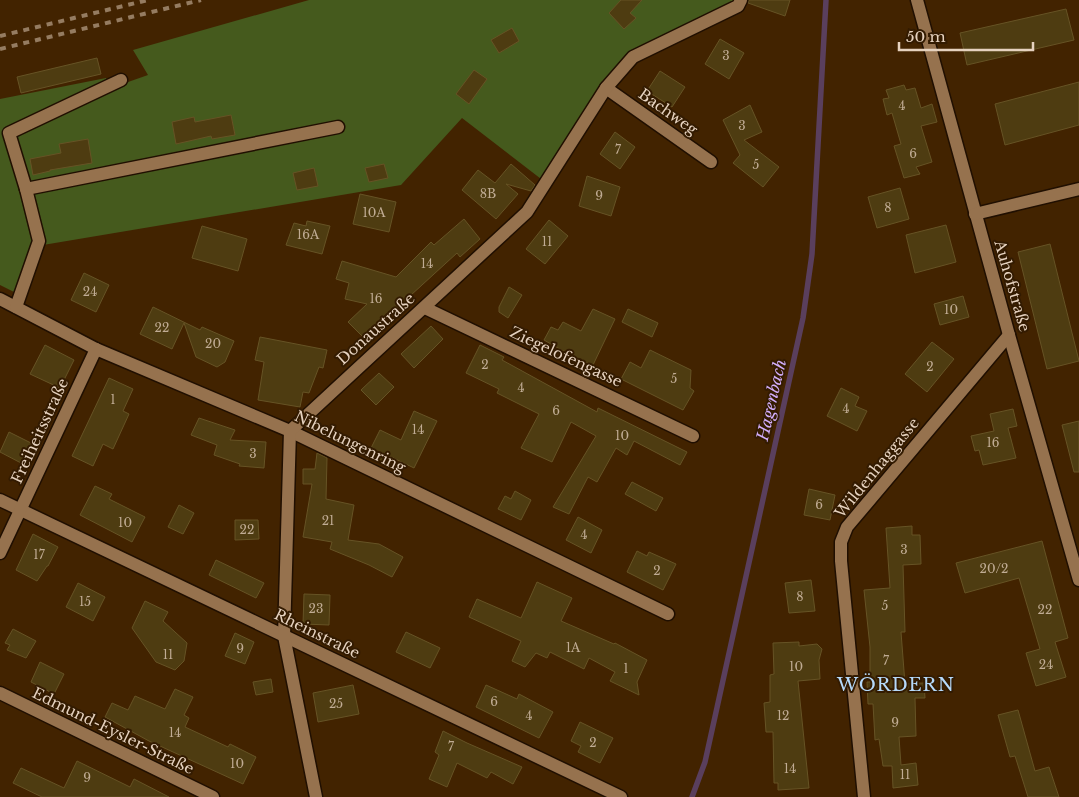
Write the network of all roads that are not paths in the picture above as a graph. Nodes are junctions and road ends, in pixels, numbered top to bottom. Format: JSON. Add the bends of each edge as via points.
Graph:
{"nodes":[{"id":1,"x":741,"y":0,"type":"edge"},
{"id":2,"x":916,"y":0,"type":"edge"},
{"id":3,"x":121,"y":80,"type":"dead end"},
{"id":4,"x":606,"y":88,"type":"junction"},
{"id":5,"x":338,"y":127,"type":"dead end"},
{"id":6,"x":711,"y":162,"type":"dead end"},
{"id":7,"x":26,"y":189,"type":"junction"},
{"id":8,"x":1079,"y":189,"type":"edge"},
{"id":9,"x":975,"y":214,"type":"junction"},
{"id":10,"x":0,"y":299,"type":"edge"},
{"id":11,"x":16,"y":307,"type":"junction"},
{"id":12,"x":424,"y":308,"type":"junction"},
{"id":13,"x":1009,"y":335,"type":"junction"},
{"id":14,"x":96,"y":349,"type":"junction"},
{"id":15,"x":290,"y":430,"type":"junction"},
{"id":16,"x":694,"y":436,"type":"dead end"},
{"id":17,"x":0,"y":500,"type":"edge"},
{"id":18,"x":21,"y":510,"type":"junction"},
{"id":19,"x":0,"y":553,"type":"edge"},
{"id":20,"x":1078,"y":575,"type":"edge"},
{"id":21,"x":668,"y":614,"type":"dead end"},
{"id":22,"x":284,"y":636,"type":"junction"},
{"id":23,"x":0,"y":693,"type":"edge"},
{"id":24,"x":213,"y":797,"type":"edge"},
{"id":25,"x":316,"y":797,"type":"edge"},
{"id":26,"x":621,"y":797,"type":"edge"},
{"id":27,"x":864,"y":797,"type":"edge"}],
"edges":[{"from":1,"to":4,"type":"street","name":"Donaustraße","via":[[738,6],[633,57]]},
{"from":2,"to":9,"type":"street","name":"Auhofstraße"},
{"from":3,"to":7,"type":"street","via":[[10,133]]},
{"from":4,"to":6,"type":"street","name":"Bachweg"},
{"from":4,"to":12,"type":"street","name":"Donaustraße","via":[[527,212]]},
{"from":5,"to":7,"type":"street"},
{"from":7,"to":11,"type":"street","via":[[39,241]]},
{"from":8,"to":9,"type":"street"},
{"from":9,"to":13,"type":"street","name":"Auhofstraße"},
{"from":10,"to":11,"type":"street","name":"Nibelungenring"},
{"from":11,"to":14,"type":"street","name":"Nibelungenring"},
{"from":12,"to":15,"type":"street","name":"Donaustraße"},
{"from":12,"to":16,"type":"street","name":"Ziegelofengasse"},
{"from":13,"to":20,"type":"street","name":"Auhofstraße"},
{"from":13,"to":27,"type":"street","name":"Wildenhaggasse","via":[[847,527],[840,542]]},
{"from":14,"to":15,"type":"street","name":"Nibelungenring"},
{"from":14,"to":18,"type":"street","name":"Freiheitsstraße"},
{"from":15,"to":21,"type":"street","name":"Nibelungenring"},
{"from":15,"to":22,"type":"street"},
{"from":17,"to":18,"type":"street","name":"Rheinstraße"},
{"from":18,"to":19,"type":"street","name":"Freiheitsstraße"},
{"from":18,"to":22,"type":"street","name":"Rheinstraße"},
{"from":22,"to":25,"type":"street"},
{"from":22,"to":26,"type":"street","name":"Rheinstraße"},
{"from":23,"to":24,"type":"street","name":"Edmund-Eysler-Straße"}]}
